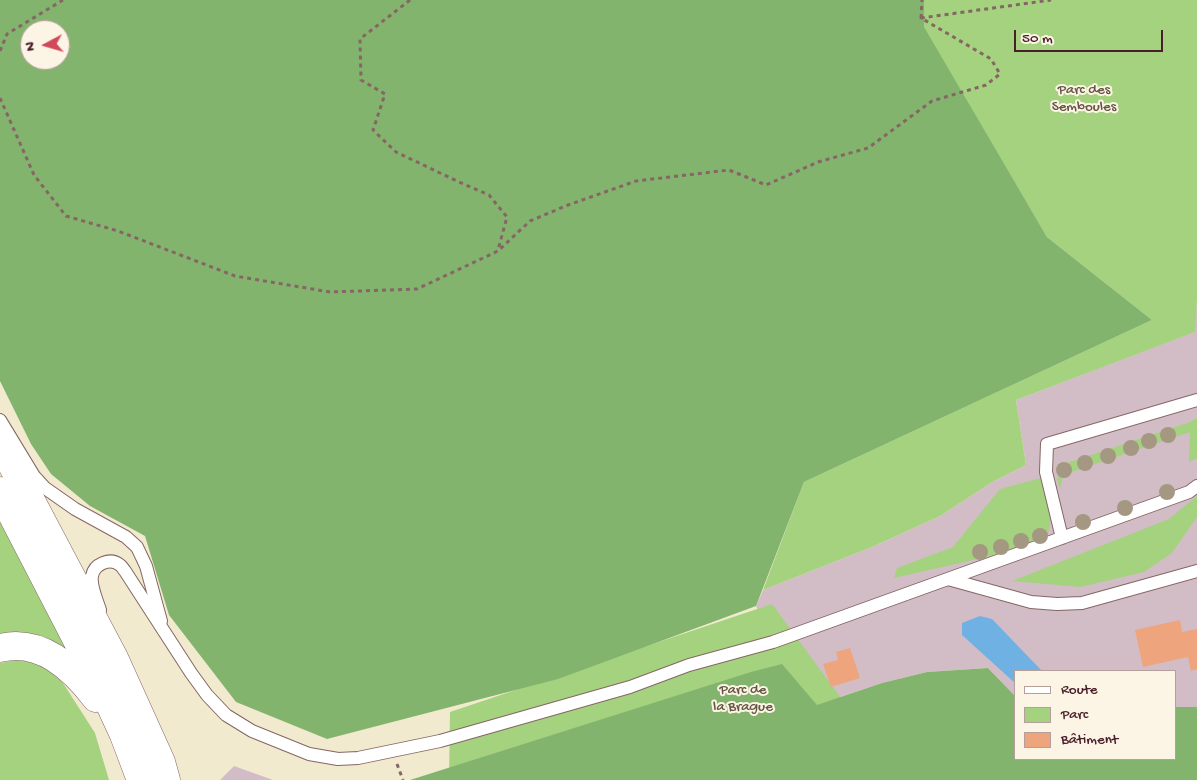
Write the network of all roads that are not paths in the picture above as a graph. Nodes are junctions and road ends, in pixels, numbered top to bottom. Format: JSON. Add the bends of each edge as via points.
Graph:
{"nodes":[{"id":1,"x":1197,"y":400,"type":"edge"},
{"id":2,"x":0,"y":420,"type":"edge"},
{"id":3,"x":0,"y":442,"type":"edge"},
{"id":4,"x":1197,"y":486,"type":"edge"},
{"id":5,"x":0,"y":491,"type":"edge"},
{"id":6,"x":1062,"y":538,"type":"junction"},
{"id":7,"x":1197,"y":571,"type":"edge"},
{"id":8,"x":948,"y":580,"type":"junction"},
{"id":9,"x":165,"y":635,"type":"junction"},
{"id":10,"x":0,"y":648,"type":"edge"},
{"id":11,"x":114,"y":658,"type":"junction"},
{"id":12,"x":124,"y":735,"type":"junction"},
{"id":13,"x":140,"y":780,"type":"edge"},
{"id":14,"x":166,"y":780,"type":"edge"}],
"edges":[{"from":1,"to":6,"type":"lane","via":[[1047,444],[1046,472]]},
{"from":2,"to":9,"type":"lane","via":[[44,488],[75,509],[110,526],[137,547],[143,556]]},
{"from":3,"to":11,"type":"main road"},
{"from":4,"to":6,"type":"lane","via":[[1189,492]]},
{"from":5,"to":12,"type":"main road"},
{"from":6,"to":8,"type":"lane"},
{"from":7,"to":8,"type":"lane","via":[[1082,603],[1065,604],[1032,602]]},
{"from":8,"to":9,"type":"lane","via":[[773,642],[689,665],[630,687],[440,741],[338,760],[282,744],[226,715],[207,695]]},
{"from":9,"to":11,"type":"lane","via":[[120,564],[102,563],[96,567],[92,580]]},
{"from":10,"to":12,"type":"main road","via":[[20,646],[42,650],[62,662],[84,681]]},
{"from":11,"to":14,"type":"main road"},
{"from":12,"to":13,"type":"main road"}]}
